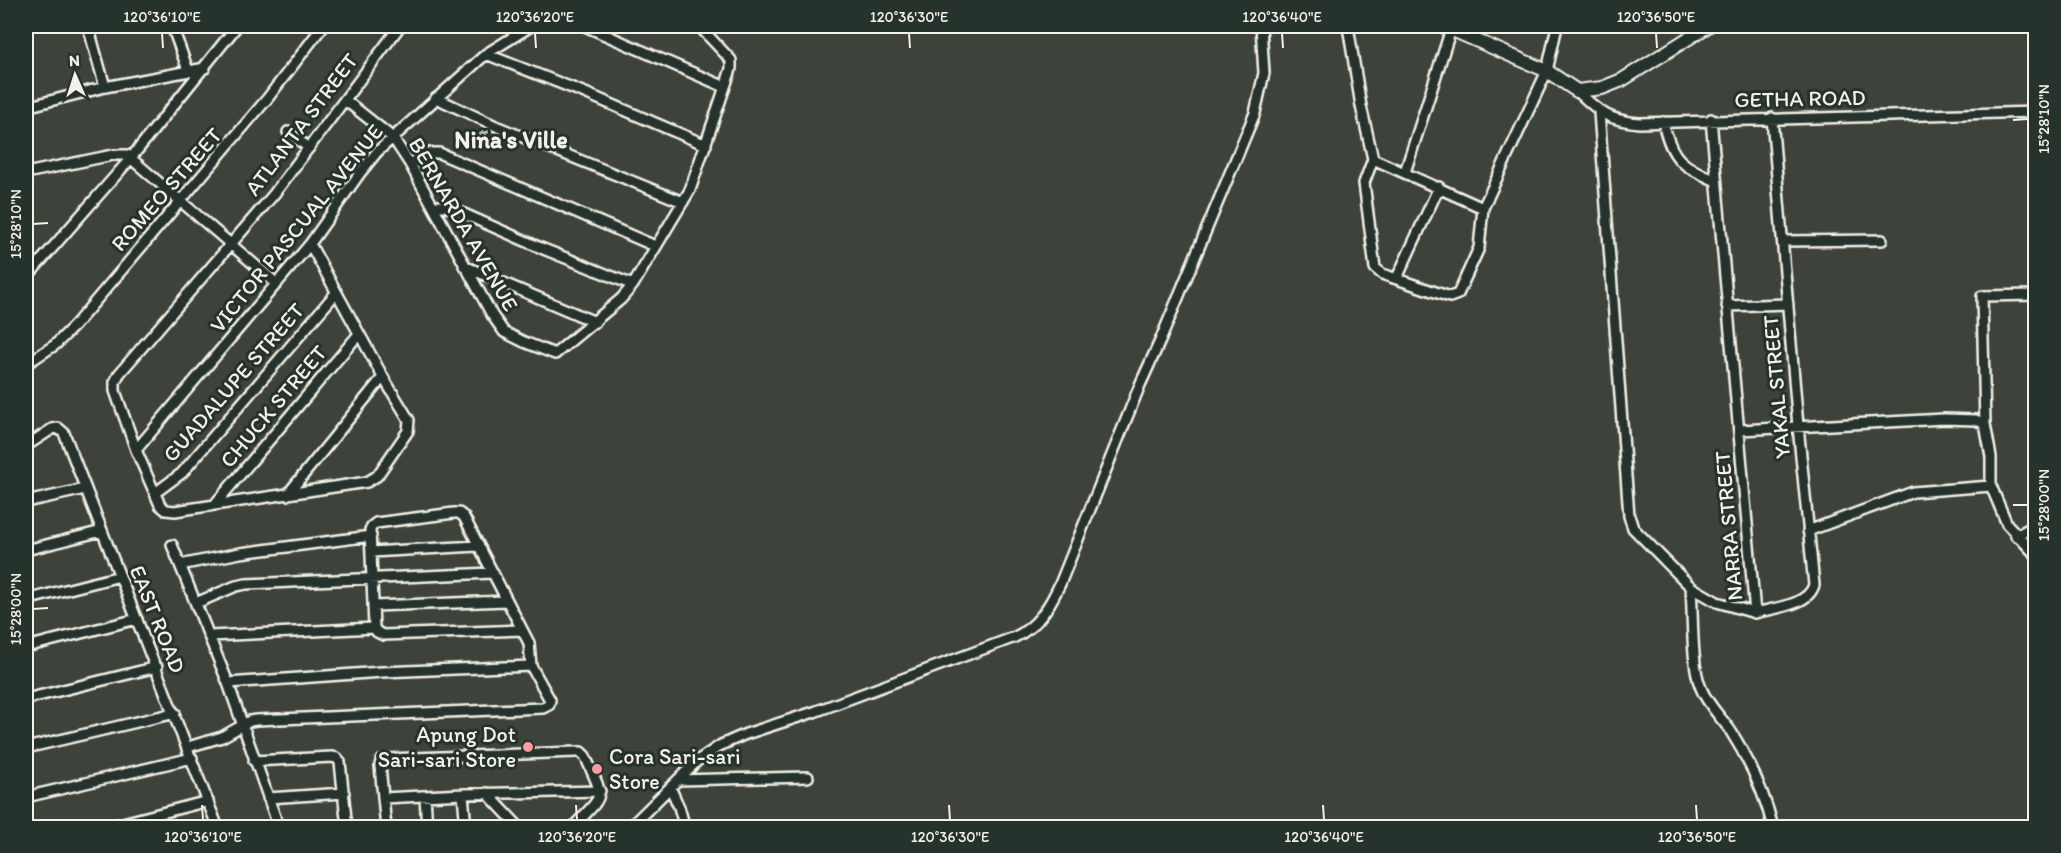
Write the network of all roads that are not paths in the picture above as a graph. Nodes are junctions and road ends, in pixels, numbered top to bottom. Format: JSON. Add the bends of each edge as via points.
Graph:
{"nodes":[{"id":1,"x":88,"y":26,"type":"edge"},
{"id":2,"x":172,"y":26,"type":"edge"},
{"id":3,"x":237,"y":26,"type":"edge"},
{"id":4,"x":323,"y":26,"type":"edge"},
{"id":5,"x":400,"y":26,"type":"edge"},
{"id":6,"x":531,"y":26,"type":"edge"},
{"id":7,"x":585,"y":26,"type":"edge"},
{"id":8,"x":699,"y":26,"type":"edge"},
{"id":9,"x":1261,"y":26,"type":"edge"},
{"id":10,"x":1348,"y":26,"type":"edge"},
{"id":11,"x":1449,"y":26,"type":"edge"},
{"id":12,"x":1557,"y":26,"type":"edge"},
{"id":13,"x":1708,"y":26,"type":"edge"},
{"id":14,"x":486,"y":54,"type":"junction"},
{"id":15,"x":205,"y":68,"type":"junction"},
{"id":16,"x":188,"y":70,"type":"junction"},
{"id":17,"x":1547,"y":71,"type":"junction"},
{"id":18,"x":105,"y":87,"type":"junction"},
{"id":19,"x":726,"y":87,"type":"junction"},
{"id":20,"x":1576,"y":91,"type":"junction"},
{"id":21,"x":436,"y":98,"type":"junction"},
{"id":22,"x":345,"y":100,"type":"junction"},
{"id":23,"x":26,"y":107,"type":"edge"},
{"id":24,"x":1599,"y":112,"type":"junction"},
{"id":25,"x":2036,"y":112,"type":"edge"},
{"id":26,"x":1772,"y":118,"type":"junction"},
{"id":27,"x":1711,"y":119,"type":"junction"},
{"id":28,"x":1663,"y":122,"type":"junction"},
{"id":29,"x":288,"y":132,"type":"dead end"},
{"id":30,"x":393,"y":138,"type":"junction"},
{"id":31,"x":706,"y":145,"type":"junction"},
{"id":32,"x":309,"y":148,"type":"junction"},
{"id":33,"x":131,"y":158,"type":"junction"},
{"id":34,"x":1373,"y":159,"type":"junction"},
{"id":35,"x":410,"y":164,"type":"junction"},
{"id":36,"x":1405,"y":172,"type":"junction"},
{"id":37,"x":26,"y":173,"type":"edge"},
{"id":38,"x":1716,"y":181,"type":"junction"},
{"id":39,"x":1439,"y":188,"type":"junction"},
{"id":40,"x":181,"y":202,"type":"junction"},
{"id":41,"x":683,"y":202,"type":"junction"},
{"id":42,"x":433,"y":206,"type":"junction"},
{"id":43,"x":1483,"y":208,"type":"junction"},
{"id":44,"x":1882,"y":240,"type":"dead end"},
{"id":45,"x":1783,"y":241,"type":"junction"},
{"id":46,"x":230,"y":244,"type":"junction"},
{"id":47,"x":310,"y":244,"type":"junction"},
{"id":48,"x":656,"y":246,"type":"junction"},
{"id":49,"x":464,"y":266,"type":"junction"},
{"id":50,"x":26,"y":278,"type":"edge"},
{"id":51,"x":1397,"y":278,"type":"junction"},
{"id":52,"x":277,"y":284,"type":"junction"},
{"id":53,"x":633,"y":285,"type":"junction"},
{"id":54,"x":336,"y":293,"type":"junction"},
{"id":55,"x":2036,"y":295,"type":"edge"},
{"id":56,"x":1788,"y":304,"type":"junction"},
{"id":57,"x":1727,"y":306,"type":"junction"},
{"id":58,"x":595,"y":322,"type":"junction"},
{"id":59,"x":359,"y":334,"type":"junction"},
{"id":60,"x":26,"y":364,"type":"edge"},
{"id":61,"x":383,"y":377,"type":"junction"},
{"id":62,"x":1985,"y":424,"type":"junction"},
{"id":63,"x":1798,"y":426,"type":"junction"},
{"id":64,"x":1740,"y":430,"type":"junction"},
{"id":65,"x":26,"y":446,"type":"edge"},
{"id":66,"x":136,"y":450,"type":"junction"},
{"id":67,"x":1992,"y":486,"type":"junction"},
{"id":68,"x":85,"y":489,"type":"junction"},
{"id":69,"x":155,"y":493,"type":"junction"},
{"id":70,"x":287,"y":495,"type":"junction"},
{"id":71,"x":26,"y":502,"type":"edge"},
{"id":72,"x":216,"y":503,"type":"junction"},
{"id":73,"x":2036,"y":525,"type":"edge"},
{"id":74,"x":102,"y":531,"type":"junction"},
{"id":75,"x":1808,"y":531,"type":"junction"},
{"id":76,"x":371,"y":536,"type":"junction"},
{"id":77,"x":2016,"y":536,"type":"junction"},
{"id":78,"x":172,"y":545,"type":"dead end"},
{"id":79,"x":477,"y":546,"type":"junction"},
{"id":80,"x":26,"y":550,"type":"edge"},
{"id":81,"x":371,"y":552,"type":"junction"},
{"id":82,"x":2036,"y":555,"type":"edge"},
{"id":83,"x":180,"y":565,"type":"junction"},
{"id":84,"x":492,"y":573,"type":"junction"},
{"id":85,"x":120,"y":576,"type":"junction"},
{"id":86,"x":372,"y":579,"type":"junction"},
{"id":87,"x":1691,"y":587,"type":"junction"},
{"id":88,"x":26,"y":600,"type":"edge"},
{"id":89,"x":506,"y":601,"type":"junction"},
{"id":90,"x":196,"y":603,"type":"junction"},
{"id":91,"x":374,"y":606,"type":"junction"},
{"id":92,"x":1755,"y":612,"type":"junction"},
{"id":93,"x":137,"y":619,"type":"junction"},
{"id":94,"x":374,"y":628,"type":"junction"},
{"id":95,"x":522,"y":630,"type":"junction"},
{"id":96,"x":210,"y":636,"type":"junction"},
{"id":97,"x":26,"y":647,"type":"edge"},
{"id":98,"x":531,"y":666,"type":"junction"},
{"id":99,"x":157,"y":667,"type":"junction"},
{"id":100,"x":228,"y":683,"type":"junction"},
{"id":101,"x":26,"y":699,"type":"edge"},
{"id":102,"x":175,"y":713,"type":"junction"},
{"id":103,"x":242,"y":725,"type":"junction"},
{"id":104,"x":188,"y":747,"type":"junction"},
{"id":105,"x":26,"y":748,"type":"edge"},
{"id":106,"x":192,"y":758,"type":"junction"},
{"id":107,"x":254,"y":761,"type":"junction"},
{"id":108,"x":808,"y":777,"type":"dead end"},
{"id":109,"x":678,"y":780,"type":"junction"},
{"id":110,"x":670,"y":787,"type":"junction"},
{"id":111,"x":600,"y":791,"type":"junction"},
{"id":112,"x":344,"y":793,"type":"junction"},
{"id":113,"x":487,"y":793,"type":"junction"},
{"id":114,"x":463,"y":794,"type":"junction"},
{"id":115,"x":425,"y":796,"type":"junction"},
{"id":116,"x":26,"y":797,"type":"edge"},
{"id":117,"x":268,"y":798,"type":"junction"},
{"id":118,"x":383,"y":798,"type":"junction"},
{"id":119,"x":208,"y":801,"type":"junction"},
{"id":120,"x":517,"y":826,"type":"edge"},
{"id":121,"x":103,"y":828,"type":"edge"},
{"id":122,"x":218,"y":828,"type":"edge"},
{"id":123,"x":279,"y":828,"type":"edge"},
{"id":124,"x":347,"y":828,"type":"edge"},
{"id":125,"x":386,"y":828,"type":"edge"},
{"id":126,"x":428,"y":828,"type":"edge"},
{"id":127,"x":466,"y":828,"type":"edge"},
{"id":128,"x":572,"y":828,"type":"edge"},
{"id":129,"x":629,"y":828,"type":"edge"},
{"id":130,"x":685,"y":828,"type":"edge"},
{"id":131,"x":1773,"y":828,"type":"edge"}],
"edges":[{"from":1,"to":18,"type":"street"},
{"from":2,"to":16,"type":"street"},
{"from":3,"to":15,"type":"street"},
{"from":4,"to":40,"type":"street","name":"ROMEO STREET"},
{"from":5,"to":22,"type":"street","name":"ATLANTA STREET"},
{"from":6,"to":14,"type":"street","name":"VICTOR PASCUAL AVENUE"},
{"from":7,"to":19,"type":"street"},
{"from":8,"to":19,"type":"street","name":"BERNARDA AVENUE","via":[[731,60]]},
{"from":9,"to":109,"type":"street","via":[[1264,73],[1255,113],[1047,609],[1027,631],[1015,637],[721,745]]},
{"from":10,"to":34,"type":"street"},
{"from":11,"to":17,"type":"street"},
{"from":11,"to":36,"type":"street"},
{"from":12,"to":17,"type":"street"},
{"from":13,"to":20,"type":"street","via":[[1622,80],[1602,88]]},
{"from":14,"to":21,"type":"street","name":"VICTOR PASCUAL AVENUE"},
{"from":14,"to":31,"type":"street"},
{"from":15,"to":16,"type":"street"},
{"from":15,"to":33,"type":"street"},
{"from":16,"to":18,"type":"street"},
{"from":17,"to":20,"type":"street"},
{"from":17,"to":43,"type":"street"},
{"from":18,"to":23,"type":"street"},
{"from":19,"to":31,"type":"street","name":"BERNARDA AVENUE"},
{"from":20,"to":24,"type":"street","name":"GETHA ROAD"},
{"from":21,"to":30,"type":"street","name":"VICTOR PASCUAL AVENUE"},
{"from":21,"to":41,"type":"street"},
{"from":22,"to":30,"type":"street","name":"BERNARDA AVENUE"},
{"from":22,"to":32,"type":"street","name":"ATLANTA STREET"},
{"from":24,"to":28,"type":"street","name":"GETHA ROAD","via":[[1624,122]]},
{"from":24,"to":87,"type":"street","name":"NARRA STREET","via":[[1629,516],[1642,539]]},
{"from":25,"to":26,"type":"street","name":"GETHA ROAD"},
{"from":26,"to":27,"type":"street","name":"GETHA ROAD"},
{"from":26,"to":45,"type":"street","name":"YAKAL STREET"},
{"from":27,"to":28,"type":"street","name":"GETHA ROAD"},
{"from":27,"to":38,"type":"street","name":"NARRA STREET"},
{"from":28,"to":38,"type":"street","via":[[1681,163]]},
{"from":29,"to":32,"type":"street"},
{"from":30,"to":35,"type":"street","name":"BERNARDA AVENUE"},
{"from":30,"to":47,"type":"street","name":"VICTOR PASCUAL AVENUE","via":[[360,173]]},
{"from":31,"to":41,"type":"street","name":"BERNARDA AVENUE"},
{"from":32,"to":46,"type":"street","name":"ATLANTA STREET"},
{"from":33,"to":37,"type":"street","via":[[113,155]]},
{"from":33,"to":40,"type":"street"},
{"from":33,"to":50,"type":"street"},
{"from":34,"to":36,"type":"street"},
{"from":34,"to":51,"type":"street","via":[[1364,183],[1375,268]]},
{"from":35,"to":42,"type":"street","name":"BERNARDA AVENUE"},
{"from":35,"to":48,"type":"street","via":[[428,153],[439,153]]},
{"from":36,"to":39,"type":"street"},
{"from":38,"to":57,"type":"street","name":"NARRA STREET"},
{"from":39,"to":43,"type":"street"},
{"from":39,"to":51,"type":"street"},
{"from":40,"to":46,"type":"street"},
{"from":40,"to":60,"type":"street","name":"ROMEO STREET","via":[[75,325]]},
{"from":41,"to":48,"type":"street","name":"BERNARDA AVENUE"},
{"from":42,"to":49,"type":"street","name":"BERNARDA AVENUE"},
{"from":42,"to":53,"type":"street","via":[[446,206]]},
{"from":43,"to":51,"type":"street","via":[[1479,248],[1458,294],[1450,297]]},
{"from":44,"to":45,"type":"street"},
{"from":45,"to":56,"type":"street","name":"YAKAL STREET"},
{"from":46,"to":52,"type":"street"},
{"from":46,"to":66,"type":"street","name":"ATLANTA STREET","via":[[115,382]]},
{"from":47,"to":52,"type":"street","name":"VICTOR PASCUAL AVENUE"},
{"from":47,"to":54,"type":"street"},
{"from":48,"to":53,"type":"street","name":"BERNARDA AVENUE"},
{"from":49,"to":58,"type":"street"},
{"from":49,"to":58,"type":"street","name":"BERNARDA AVENUE","via":[[504,332],[524,342],[555,354]]},
{"from":52,"to":66,"type":"street","name":"VICTOR PASCUAL AVENUE"},
{"from":53,"to":58,"type":"street","name":"BERNARDA AVENUE"},
{"from":54,"to":59,"type":"street"},
{"from":54,"to":69,"type":"street","name":"GUADALUPE STREET","via":[[182,473]]},
{"from":55,"to":62,"type":"street","via":[[1982,296]]},
{"from":56,"to":57,"type":"street"},
{"from":56,"to":63,"type":"street","name":"YAKAL STREET"},
{"from":57,"to":64,"type":"street","name":"NARRA STREET"},
{"from":59,"to":61,"type":"street"},
{"from":59,"to":72,"type":"street","name":"CHUCK STREET"},
{"from":61,"to":70,"type":"street"},
{"from":61,"to":70,"type":"street","via":[[409,420],[408,431],[376,476],[367,482]]},
{"from":62,"to":63,"type":"street","via":[[1944,419]]},
{"from":62,"to":67,"type":"street"},
{"from":63,"to":64,"type":"street"},
{"from":63,"to":75,"type":"street","name":"YAKAL STREET"},
{"from":64,"to":92,"type":"street","name":"NARRA STREET"},
{"from":65,"to":68,"type":"street","name":"EAST ROAD","via":[[58,428],[64,433]]},
{"from":66,"to":69,"type":"street"},
{"from":67,"to":75,"type":"street","via":[[1913,492]]},
{"from":67,"to":77,"type":"street"},
{"from":68,"to":71,"type":"street"},
{"from":68,"to":74,"type":"street","name":"EAST ROAD"},
{"from":69,"to":72,"type":"street","via":[[166,510]]},
{"from":70,"to":72,"type":"street"},
{"from":73,"to":77,"type":"street"},
{"from":74,"to":80,"type":"street"},
{"from":74,"to":85,"type":"street","name":"EAST ROAD"},
{"from":75,"to":92,"type":"street","name":"YAKAL STREET","via":[[1812,591],[1797,602]]},
{"from":76,"to":79,"type":"street","via":[[376,523],[459,513]]},
{"from":76,"to":81,"type":"street"},
{"from":76,"to":83,"type":"street"},
{"from":77,"to":82,"type":"street"},
{"from":78,"to":83,"type":"street"},
{"from":79,"to":81,"type":"street"},
{"from":79,"to":84,"type":"street"},
{"from":81,"to":86,"type":"street"},
{"from":83,"to":90,"type":"street"},
{"from":84,"to":86,"type":"street"},
{"from":84,"to":89,"type":"street"},
{"from":85,"to":88,"type":"street"},
{"from":85,"to":93,"type":"street","name":"EAST ROAD"},
{"from":86,"to":90,"type":"street","via":[[246,584]]},
{"from":86,"to":91,"type":"street"},
{"from":87,"to":92,"type":"street","name":"NARRA STREET","via":[[1717,602]]},
{"from":87,"to":131,"type":"street","via":[[1699,685],[1743,753],[1769,809]]},
{"from":89,"to":91,"type":"street"},
{"from":89,"to":95,"type":"street"},
{"from":90,"to":96,"type":"street"},
{"from":91,"to":94,"type":"street"},
{"from":93,"to":97,"type":"street"},
{"from":93,"to":99,"type":"street","name":"EAST ROAD"},
{"from":94,"to":95,"type":"street","via":[[382,634]]},
{"from":94,"to":96,"type":"street"},
{"from":95,"to":98,"type":"street","via":[[529,643]]},
{"from":96,"to":100,"type":"street"},
{"from":98,"to":100,"type":"street"},
{"from":98,"to":103,"type":"street","via":[[549,700],[543,708],[256,720]]},
{"from":99,"to":101,"type":"street"},
{"from":99,"to":102,"type":"street","name":"EAST ROAD"},
{"from":100,"to":103,"type":"street"},
{"from":102,"to":104,"type":"street","name":"EAST ROAD"},
{"from":102,"to":105,"type":"street"},
{"from":103,"to":104,"type":"street","via":[[222,737]]},
{"from":103,"to":107,"type":"street"},
{"from":104,"to":106,"type":"street","name":"EAST ROAD"},
{"from":106,"to":116,"type":"street"},
{"from":106,"to":119,"type":"street","name":"EAST ROAD"},
{"from":107,"to":112,"type":"street","via":[[337,758]]},
{"from":107,"to":117,"type":"street"},
{"from":108,"to":109,"type":"street"},
{"from":109,"to":110,"type":"street"},
{"from":110,"to":129,"type":"street"},
{"from":110,"to":130,"type":"street"},
{"from":111,"to":113,"type":"street"},
{"from":111,"to":118,"type":"street","via":[[585,756],[576,752],[386,759],[380,766]]},
{"from":111,"to":128,"type":"street","via":[[598,800]]},
{"from":112,"to":117,"type":"street"},
{"from":112,"to":124,"type":"street"},
{"from":113,"to":114,"type":"street"},
{"from":113,"to":120,"type":"street"},
{"from":114,"to":115,"type":"street"},
{"from":114,"to":127,"type":"street"},
{"from":115,"to":118,"type":"street"},
{"from":115,"to":126,"type":"street"},
{"from":117,"to":123,"type":"street"},
{"from":118,"to":125,"type":"street"},
{"from":119,"to":121,"type":"street"},
{"from":119,"to":122,"type":"street","name":"EAST ROAD"}]}
